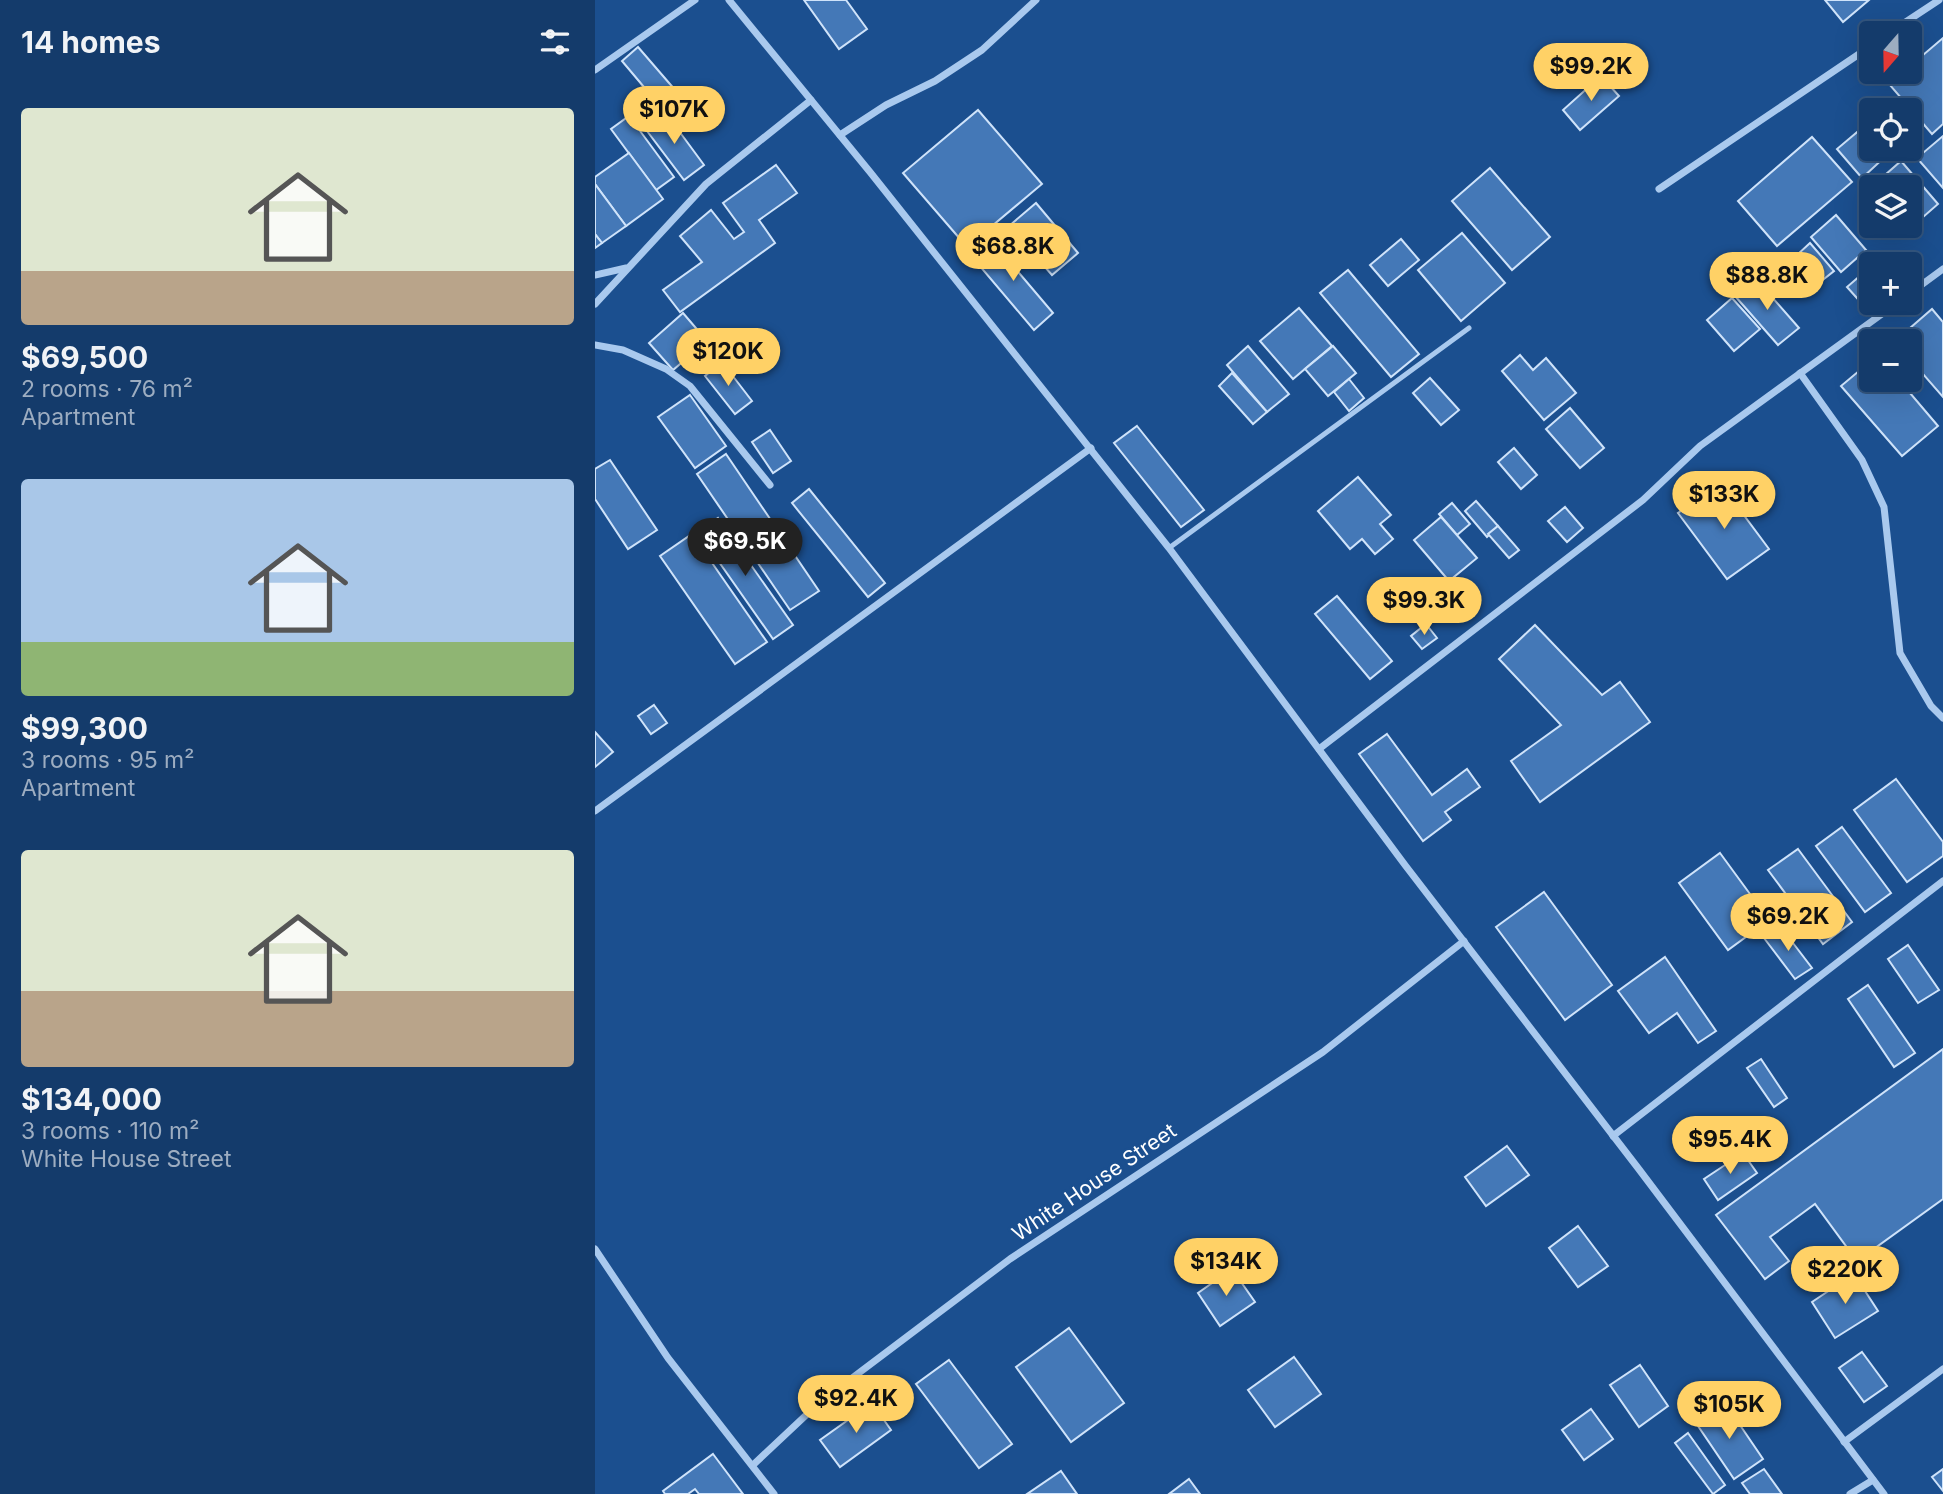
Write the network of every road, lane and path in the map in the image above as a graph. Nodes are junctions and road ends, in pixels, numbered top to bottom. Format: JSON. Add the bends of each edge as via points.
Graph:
{"nodes":[{"id":1,"x":695,"y":0,"type":"edge"},
{"id":2,"x":729,"y":0,"type":"edge"},
{"id":3,"x":1037,"y":0,"type":"edge"},
{"id":4,"x":1939,"y":0,"type":"edge"},
{"id":5,"x":1907,"y":21,"type":"edge"},
{"id":6,"x":1859,"y":54,"type":"edge"},
{"id":7,"x":595,"y":71,"type":"edge"},
{"id":8,"x":811,"y":100,"type":"junction"},
{"id":9,"x":840,"y":135,"type":"junction"},
{"id":10,"x":1659,"y":189,"type":"dead end"},
{"id":11,"x":627,"y":268,"type":"junction"},
{"id":12,"x":1943,"y":269,"type":"edge"},
{"id":13,"x":595,"y":275,"type":"edge"},
{"id":14,"x":1922,"y":284,"type":"edge"},
{"id":15,"x":595,"y":304,"type":"edge"},
{"id":16,"x":1880,"y":315,"type":"edge"},
{"id":17,"x":1469,"y":328,"type":"dead end"},
{"id":18,"x":595,"y":345,"type":"edge"},
{"id":19,"x":1800,"y":373,"type":"junction"},
{"id":20,"x":1091,"y":448,"type":"junction"},
{"id":21,"x":770,"y":485,"type":"dead end"},
{"id":22,"x":1169,"y":548,"type":"junction"},
{"id":23,"x":1943,"y":718,"type":"edge"},
{"id":24,"x":1319,"y":749,"type":"junction"},
{"id":25,"x":595,"y":811,"type":"edge"},
{"id":26,"x":1943,"y":881,"type":"edge"},
{"id":27,"x":1464,"y":942,"type":"junction"},
{"id":28,"x":1613,"y":1136,"type":"junction"},
{"id":29,"x":595,"y":1249,"type":"edge"},
{"id":30,"x":1943,"y":1369,"type":"edge"},
{"id":31,"x":1844,"y":1442,"type":"junction"},
{"id":32,"x":753,"y":1465,"type":"junction"},
{"id":33,"x":1873,"y":1480,"type":"junction"},
{"id":34,"x":774,"y":1494,"type":"edge"},
{"id":35,"x":1850,"y":1494,"type":"edge"},
{"id":36,"x":1884,"y":1494,"type":"edge"}],
"edges":[{"from":1,"to":7,"type":"street"},
{"from":2,"to":8,"type":"street"},
{"from":3,"to":9,"type":"street","via":[[982,50]]},
{"from":4,"to":5,"type":"street"},
{"from":6,"to":10,"type":"street"},
{"from":8,"to":9,"type":"street"},
{"from":8,"to":11,"type":"street","via":[[706,184]]},
{"from":9,"to":20,"type":"street"},
{"from":11,"to":13,"type":"street"},
{"from":11,"to":15,"type":"street"},
{"from":12,"to":14,"type":"street"},
{"from":16,"to":19,"type":"street"},
{"from":17,"to":22,"type":"lane"},
{"from":18,"to":21,"type":"street","via":[[623,350],[666,369],[690,386]]},
{"from":19,"to":23,"type":"street","via":[[1862,460],[1884,507],[1900,653]]},
{"from":19,"to":24,"type":"street","via":[[1700,446],[1643,500]]},
{"from":20,"to":22,"type":"street"},
{"from":20,"to":25,"type":"street"},
{"from":22,"to":24,"type":"street"},
{"from":24,"to":27,"type":"street"},
{"from":26,"to":28,"type":"street"},
{"from":27,"to":28,"type":"street"},
{"from":27,"to":32,"type":"street","name":"White House Street","via":[[1323,1052],[1010,1259],[819,1403]]},
{"from":28,"to":31,"type":"street"},
{"from":29,"to":32,"type":"street","via":[[668,1358]]},
{"from":30,"to":31,"type":"street"},
{"from":31,"to":33,"type":"street"},
{"from":32,"to":34,"type":"street"},
{"from":33,"to":35,"type":"street"},
{"from":33,"to":36,"type":"street"}]}
